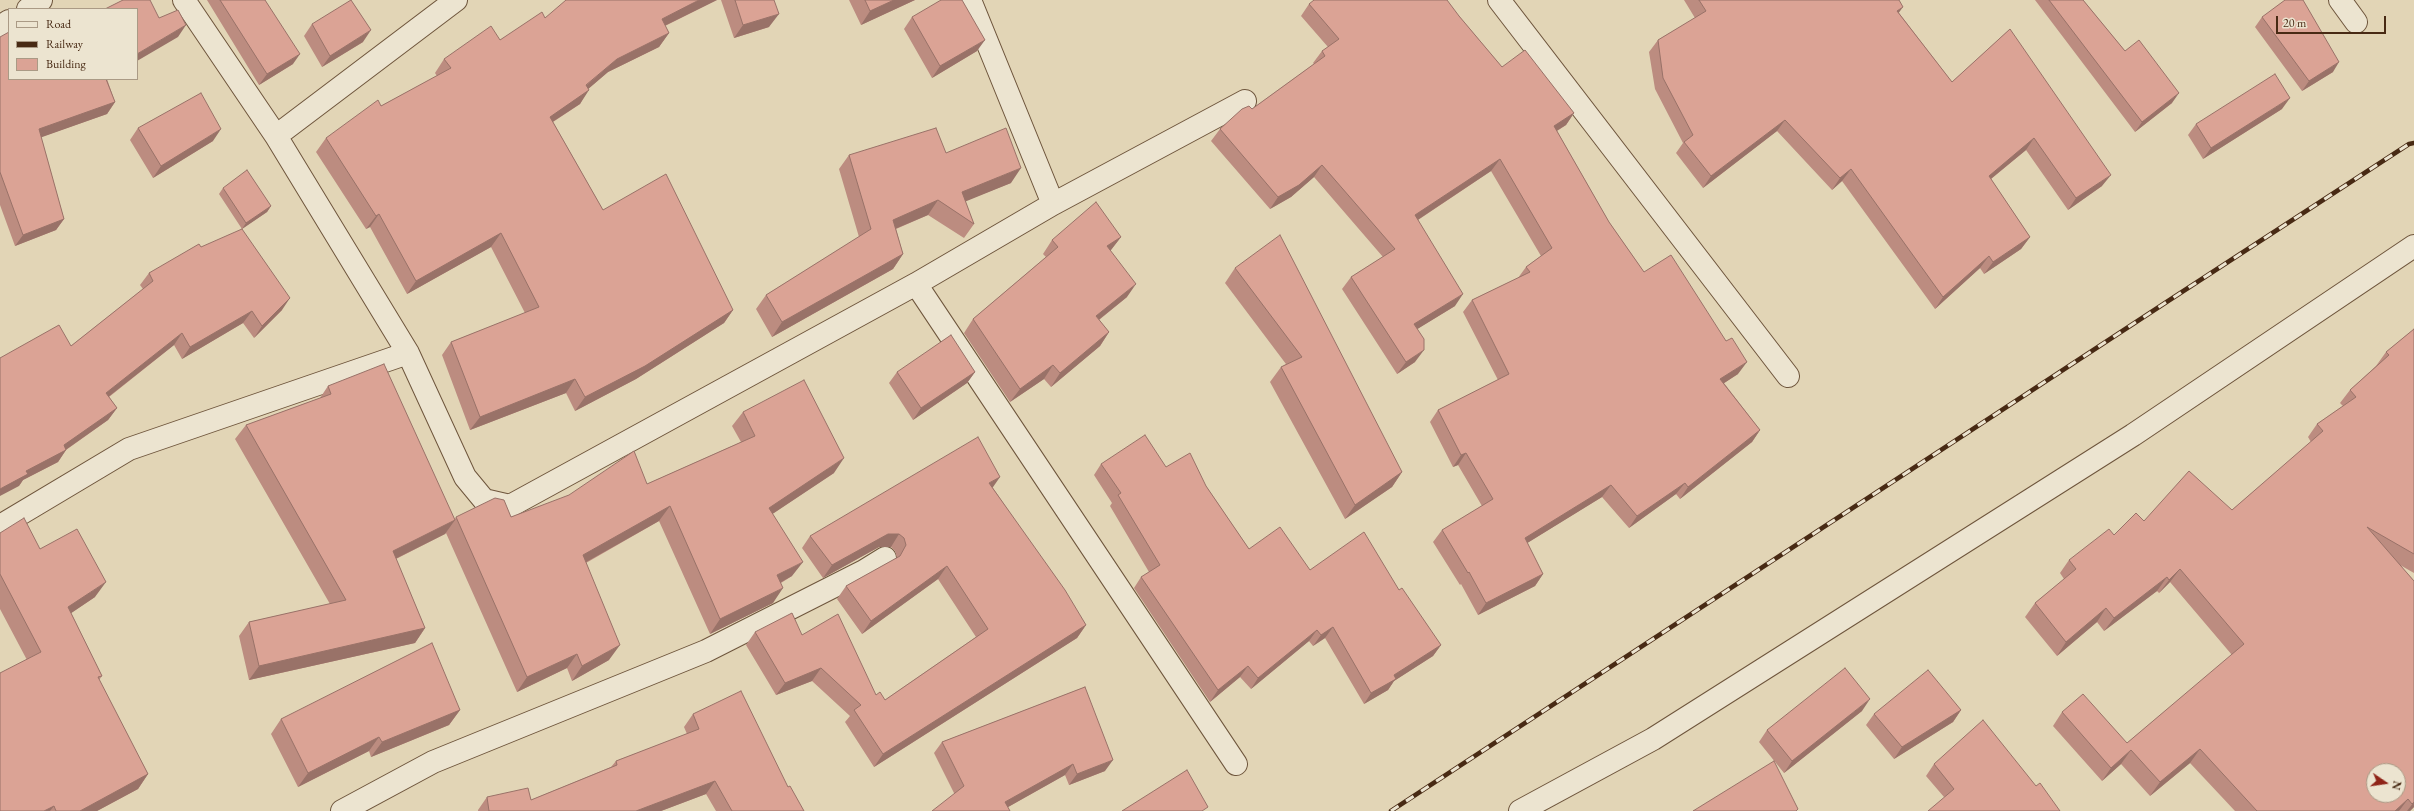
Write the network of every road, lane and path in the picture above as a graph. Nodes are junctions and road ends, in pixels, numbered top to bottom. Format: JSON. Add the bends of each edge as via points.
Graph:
{"nodes":[{"id":1,"x":41,"y":0,"type":"edge"},
{"id":2,"x":184,"y":0,"type":"edge"},
{"id":3,"x":456,"y":0,"type":"edge"},
{"id":4,"x":970,"y":0,"type":"edge"},
{"id":5,"x":1499,"y":0,"type":"edge"},
{"id":6,"x":2340,"y":0,"type":"edge"},
{"id":7,"x":29,"y":8,"type":"edge"},
{"id":8,"x":8,"y":22,"type":"edge"},
{"id":9,"x":2356,"y":22,"type":"dead end"},
{"id":10,"x":0,"y":28,"type":"edge"},
{"id":11,"x":1245,"y":101,"type":"dead end"},
{"id":12,"x":276,"y":136,"type":"junction"},
{"id":13,"x":1053,"y":204,"type":"junction"},
{"id":14,"x":2414,"y":246,"type":"edge"},
{"id":15,"x":916,"y":284,"type":"junction"},
{"id":16,"x":408,"y":352,"type":"junction"},
{"id":17,"x":1788,"y":376,"type":"dead end"},
{"id":18,"x":0,"y":526,"type":"edge"},
{"id":19,"x":885,"y":558,"type":"dead end"},
{"id":20,"x":1236,"y":764,"type":"dead end"},
{"id":21,"x":342,"y":811,"type":"edge"},
{"id":22,"x":1520,"y":811,"type":"edge"}],
"edges":[{"from":1,"to":7,"type":"street"},
{"from":2,"to":12,"type":"street"},
{"from":3,"to":12,"type":"street"},
{"from":4,"to":13,"type":"street"},
{"from":5,"to":17,"type":"street"},
{"from":6,"to":9,"type":"street"},
{"from":8,"to":10,"type":"street"},
{"from":11,"to":13,"type":"street"},
{"from":12,"to":16,"type":"street"},
{"from":13,"to":15,"type":"street"},
{"from":14,"to":22,"type":"street","via":[[2133,435],[1673,726]]},
{"from":15,"to":16,"type":"street","via":[[510,506],[484,500],[465,477]]},
{"from":15,"to":20,"type":"street"},
{"from":16,"to":18,"type":"street","via":[[129,449]]},
{"from":19,"to":21,"type":"street","via":[[706,651],[433,762]]}]}
